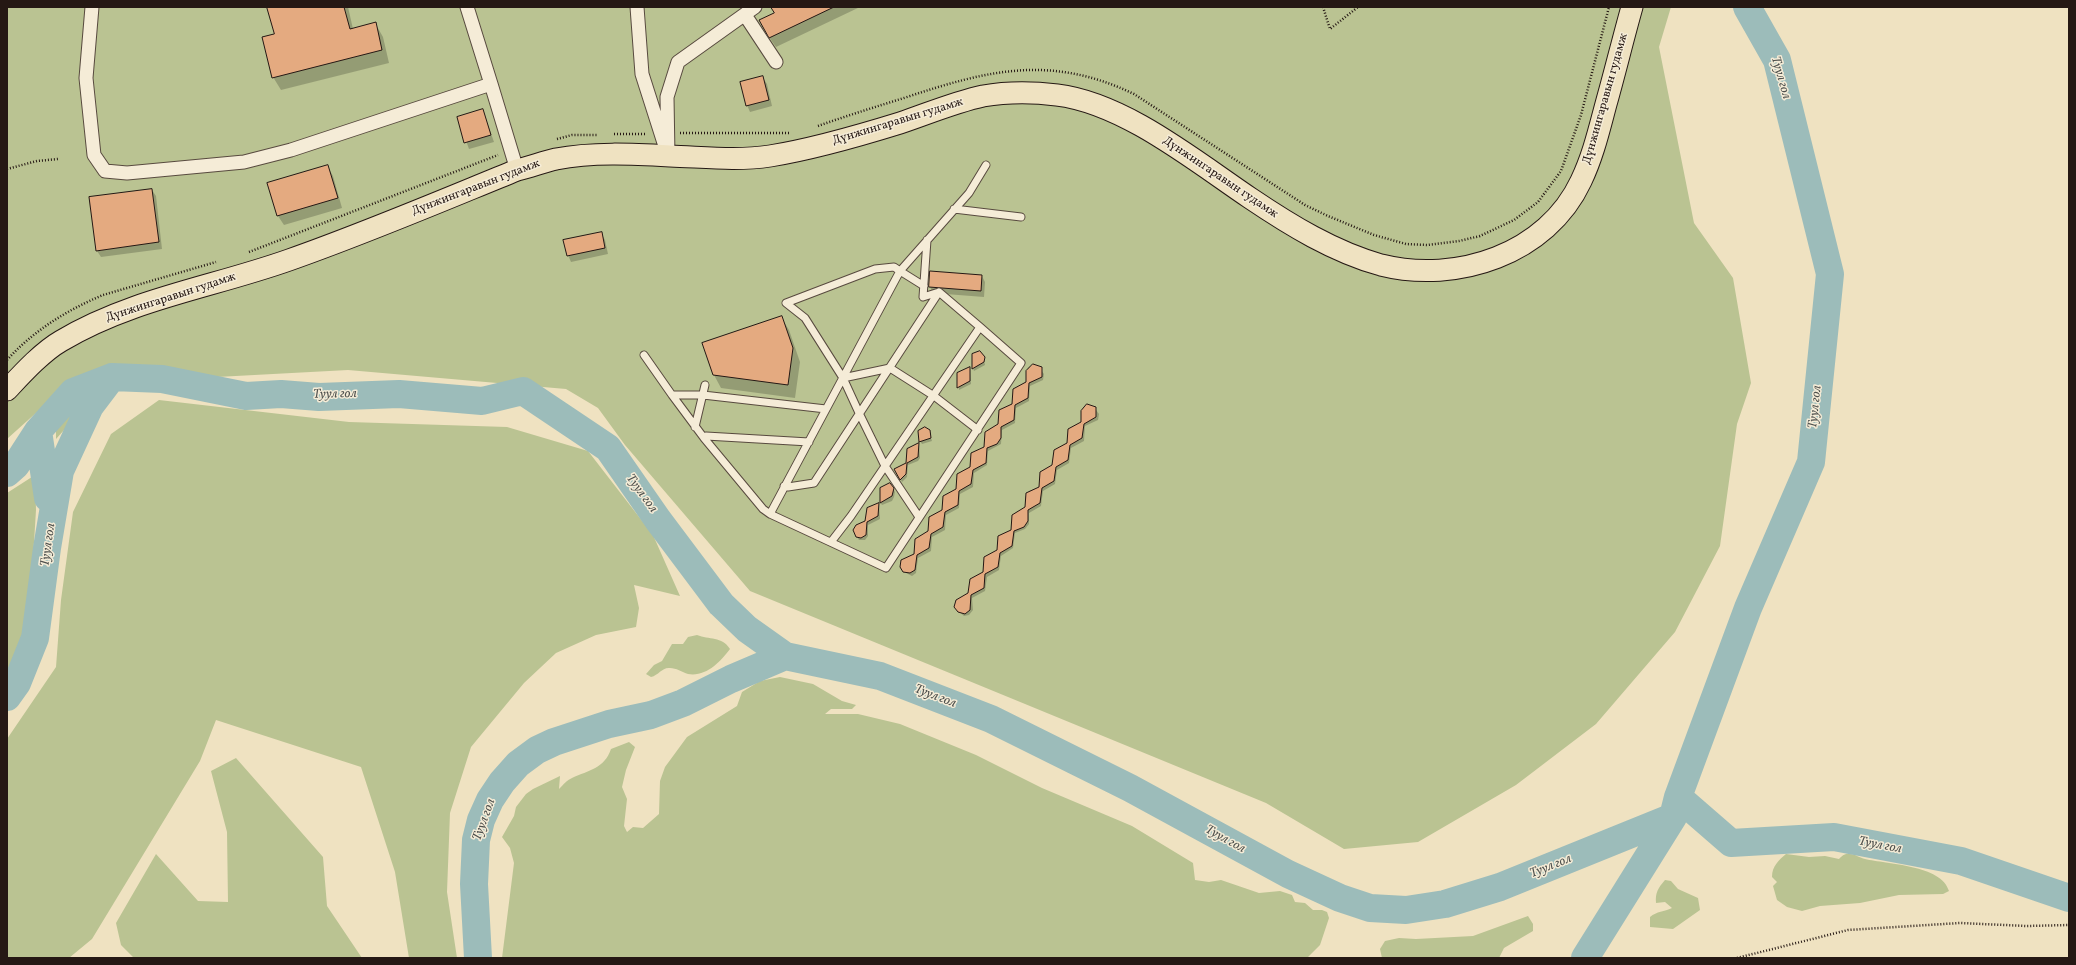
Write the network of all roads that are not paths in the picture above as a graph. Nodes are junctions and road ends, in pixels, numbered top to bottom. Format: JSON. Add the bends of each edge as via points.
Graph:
{"nodes":[{"id":1,"x":92,"y":7,"type":"edge"},
{"id":2,"x":467,"y":7,"type":"edge"},
{"id":3,"x":637,"y":7,"type":"edge"},
{"id":4,"x":1632,"y":7,"type":"edge"},
{"id":5,"x":750,"y":11,"type":"edge"},
{"id":6,"x":776,"y":62,"type":"dead end"},
{"id":7,"x":491,"y":84,"type":"junction"},
{"id":8,"x":664,"y":133,"type":"junction"},
{"id":9,"x":668,"y":156,"type":"junction"},
{"id":10,"x":515,"y":161,"type":"junction"},
{"id":11,"x":986,"y":165,"type":"dead end"},
{"id":12,"x":954,"y":209,"type":"junction"},
{"id":13,"x":1021,"y":217,"type":"dead end"},
{"id":14,"x":927,"y":240,"type":"junction"},
{"id":15,"x":900,"y":271,"type":"junction"},
{"id":16,"x":924,"y":286,"type":"junction"},
{"id":17,"x":938,"y":292,"type":"junction"},
{"id":18,"x":980,"y":327,"type":"junction"},
{"id":19,"x":644,"y":355,"type":"dead end"},
{"id":20,"x":890,"y":368,"type":"junction"},
{"id":21,"x":843,"y":378,"type":"junction"},
{"id":22,"x":705,"y":385,"type":"dead end"},
{"id":23,"x":7,"y":390,"type":"edge"},
{"id":24,"x":672,"y":395,"type":"junction"},
{"id":25,"x":703,"y":395,"type":"junction"},
{"id":26,"x":934,"y":396,"type":"junction"},
{"id":27,"x":826,"y":409,"type":"junction"},
{"id":28,"x":860,"y":416,"type":"junction"},
{"id":29,"x":695,"y":427,"type":"junction"},
{"id":30,"x":978,"y":430,"type":"junction"},
{"id":31,"x":704,"y":438,"type":"junction"},
{"id":32,"x":809,"y":442,"type":"junction"},
{"id":33,"x":885,"y":466,"type":"junction"},
{"id":34,"x":784,"y":486,"type":"junction"},
{"id":35,"x":770,"y":514,"type":"junction"},
{"id":36,"x":919,"y":517,"type":"junction"},
{"id":37,"x":831,"y":542,"type":"junction"}],
"edges":[{"from":1,"to":7,"type":"street","via":[[86,78],[94,155],[105,171],[127,173],[244,162],[291,150]]},
{"from":2,"to":7,"type":"street"},
{"from":3,"to":8,"type":"street","via":[[642,74]]},
{"from":4,"to":9,"type":"main road","name":"Дүнжингаравын гудамж","via":[[1596,142],[1581,182],[1560,214],[1535,238],[1502,257],[1467,266],[1412,270],[1353,255],[1315,238],[1278,217],[1179,149],[1118,115],[1097,105],[1059,95],[1021,93],[983,96],[820,146],[768,156]]},
{"from":5,"to":6,"type":"street"},
{"from":5,"to":8,"type":"street","via":[[678,62],[667,97]]},
{"from":7,"to":10,"type":"street"},
{"from":8,"to":9,"type":"street"},
{"from":9,"to":10,"type":"main road","name":"Дүнжингаравын гудамж","via":[[600,155]]},
{"from":10,"to":23,"type":"main road","name":"Дүнжингаравын гудамж","via":[[288,261],[151,302],[104,319],[60,342]]},
{"from":11,"to":12,"type":"lane","via":[[969,193]]},
{"from":12,"to":13,"type":"lane"},
{"from":12,"to":14,"type":"lane"},
{"from":14,"to":15,"type":"lane"},
{"from":14,"to":16,"type":"lane"},
{"from":15,"to":16,"type":"lane"},
{"from":15,"to":21,"type":"lane"},
{"from":15,"to":21,"type":"lane","via":[[894,267],[875,269],[786,303],[805,318]]},
{"from":16,"to":17,"type":"lane","via":[[923,297]]},
{"from":17,"to":18,"type":"lane"},
{"from":17,"to":20,"type":"lane"},
{"from":18,"to":26,"type":"lane"},
{"from":18,"to":30,"type":"lane","via":[[1021,364]]},
{"from":19,"to":24,"type":"lane"},
{"from":20,"to":21,"type":"lane"},
{"from":20,"to":26,"type":"lane"},
{"from":20,"to":28,"type":"lane"},
{"from":21,"to":27,"type":"lane"},
{"from":21,"to":28,"type":"lane"},
{"from":22,"to":25,"type":"lane"},
{"from":24,"to":25,"type":"lane"},
{"from":24,"to":29,"type":"lane"},
{"from":25,"to":27,"type":"lane"},
{"from":25,"to":29,"type":"lane"},
{"from":26,"to":30,"type":"lane"},
{"from":26,"to":33,"type":"lane"},
{"from":27,"to":32,"type":"lane"},
{"from":28,"to":33,"type":"lane"},
{"from":28,"to":34,"type":"lane","via":[[814,483]]},
{"from":29,"to":31,"type":"lane"},
{"from":30,"to":36,"type":"lane"},
{"from":31,"to":32,"type":"lane","via":[[706,436]]},
{"from":31,"to":35,"type":"lane","via":[[763,509]]},
{"from":32,"to":34,"type":"lane"},
{"from":33,"to":36,"type":"lane"},
{"from":33,"to":37,"type":"lane"},
{"from":34,"to":35,"type":"lane"},
{"from":35,"to":37,"type":"lane"},
{"from":36,"to":37,"type":"lane","via":[[886,568]]}]}
